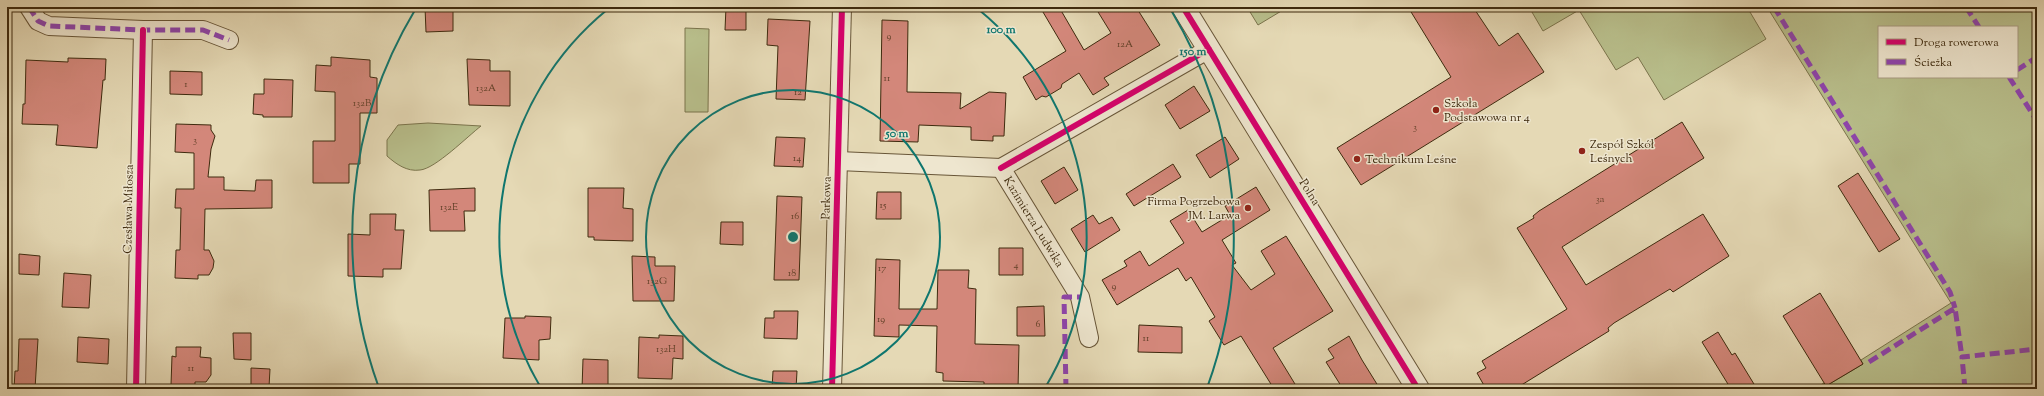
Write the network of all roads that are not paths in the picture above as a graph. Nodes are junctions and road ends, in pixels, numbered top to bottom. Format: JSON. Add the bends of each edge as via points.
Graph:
{"nodes":[{"id":1,"x":29,"y":7,"type":"edge"},
{"id":2,"x":842,"y":7,"type":"edge"},
{"id":3,"x":1184,"y":7,"type":"edge"},
{"id":4,"x":143,"y":30,"type":"junction"},
{"id":5,"x":229,"y":40,"type":"dead end"},
{"id":6,"x":1209,"y":49,"type":"junction"},
{"id":7,"x":838,"y":161,"type":"junction"},
{"id":8,"x":1001,"y":168,"type":"junction"},
{"id":9,"x":1089,"y":338,"type":"dead end"},
{"id":10,"x":136,"y":389,"type":"edge"},
{"id":11,"x":832,"y":389,"type":"edge"},
{"id":12,"x":1418,"y":389,"type":"edge"}],
"edges":[{"from":1,"to":4,"type":"street","via":[[38,20],[49,26]]},
{"from":2,"to":7,"type":"street","name":"Parkowa"},
{"from":3,"to":6,"type":"street","name":"Polna"},
{"from":4,"to":5,"type":"street","via":[[203,30]]},
{"from":4,"to":10,"type":"street","name":"Czesława Miłosza"},
{"from":6,"to":8,"type":"street"},
{"from":6,"to":12,"type":"street","name":"Polna"},
{"from":7,"to":8,"type":"street","name":"Kazimierza Ludwika"},
{"from":7,"to":11,"type":"street","name":"Parkowa"},
{"from":8,"to":9,"type":"street","name":"Kazimierza Ludwika","via":[[1080,297]]}]}
